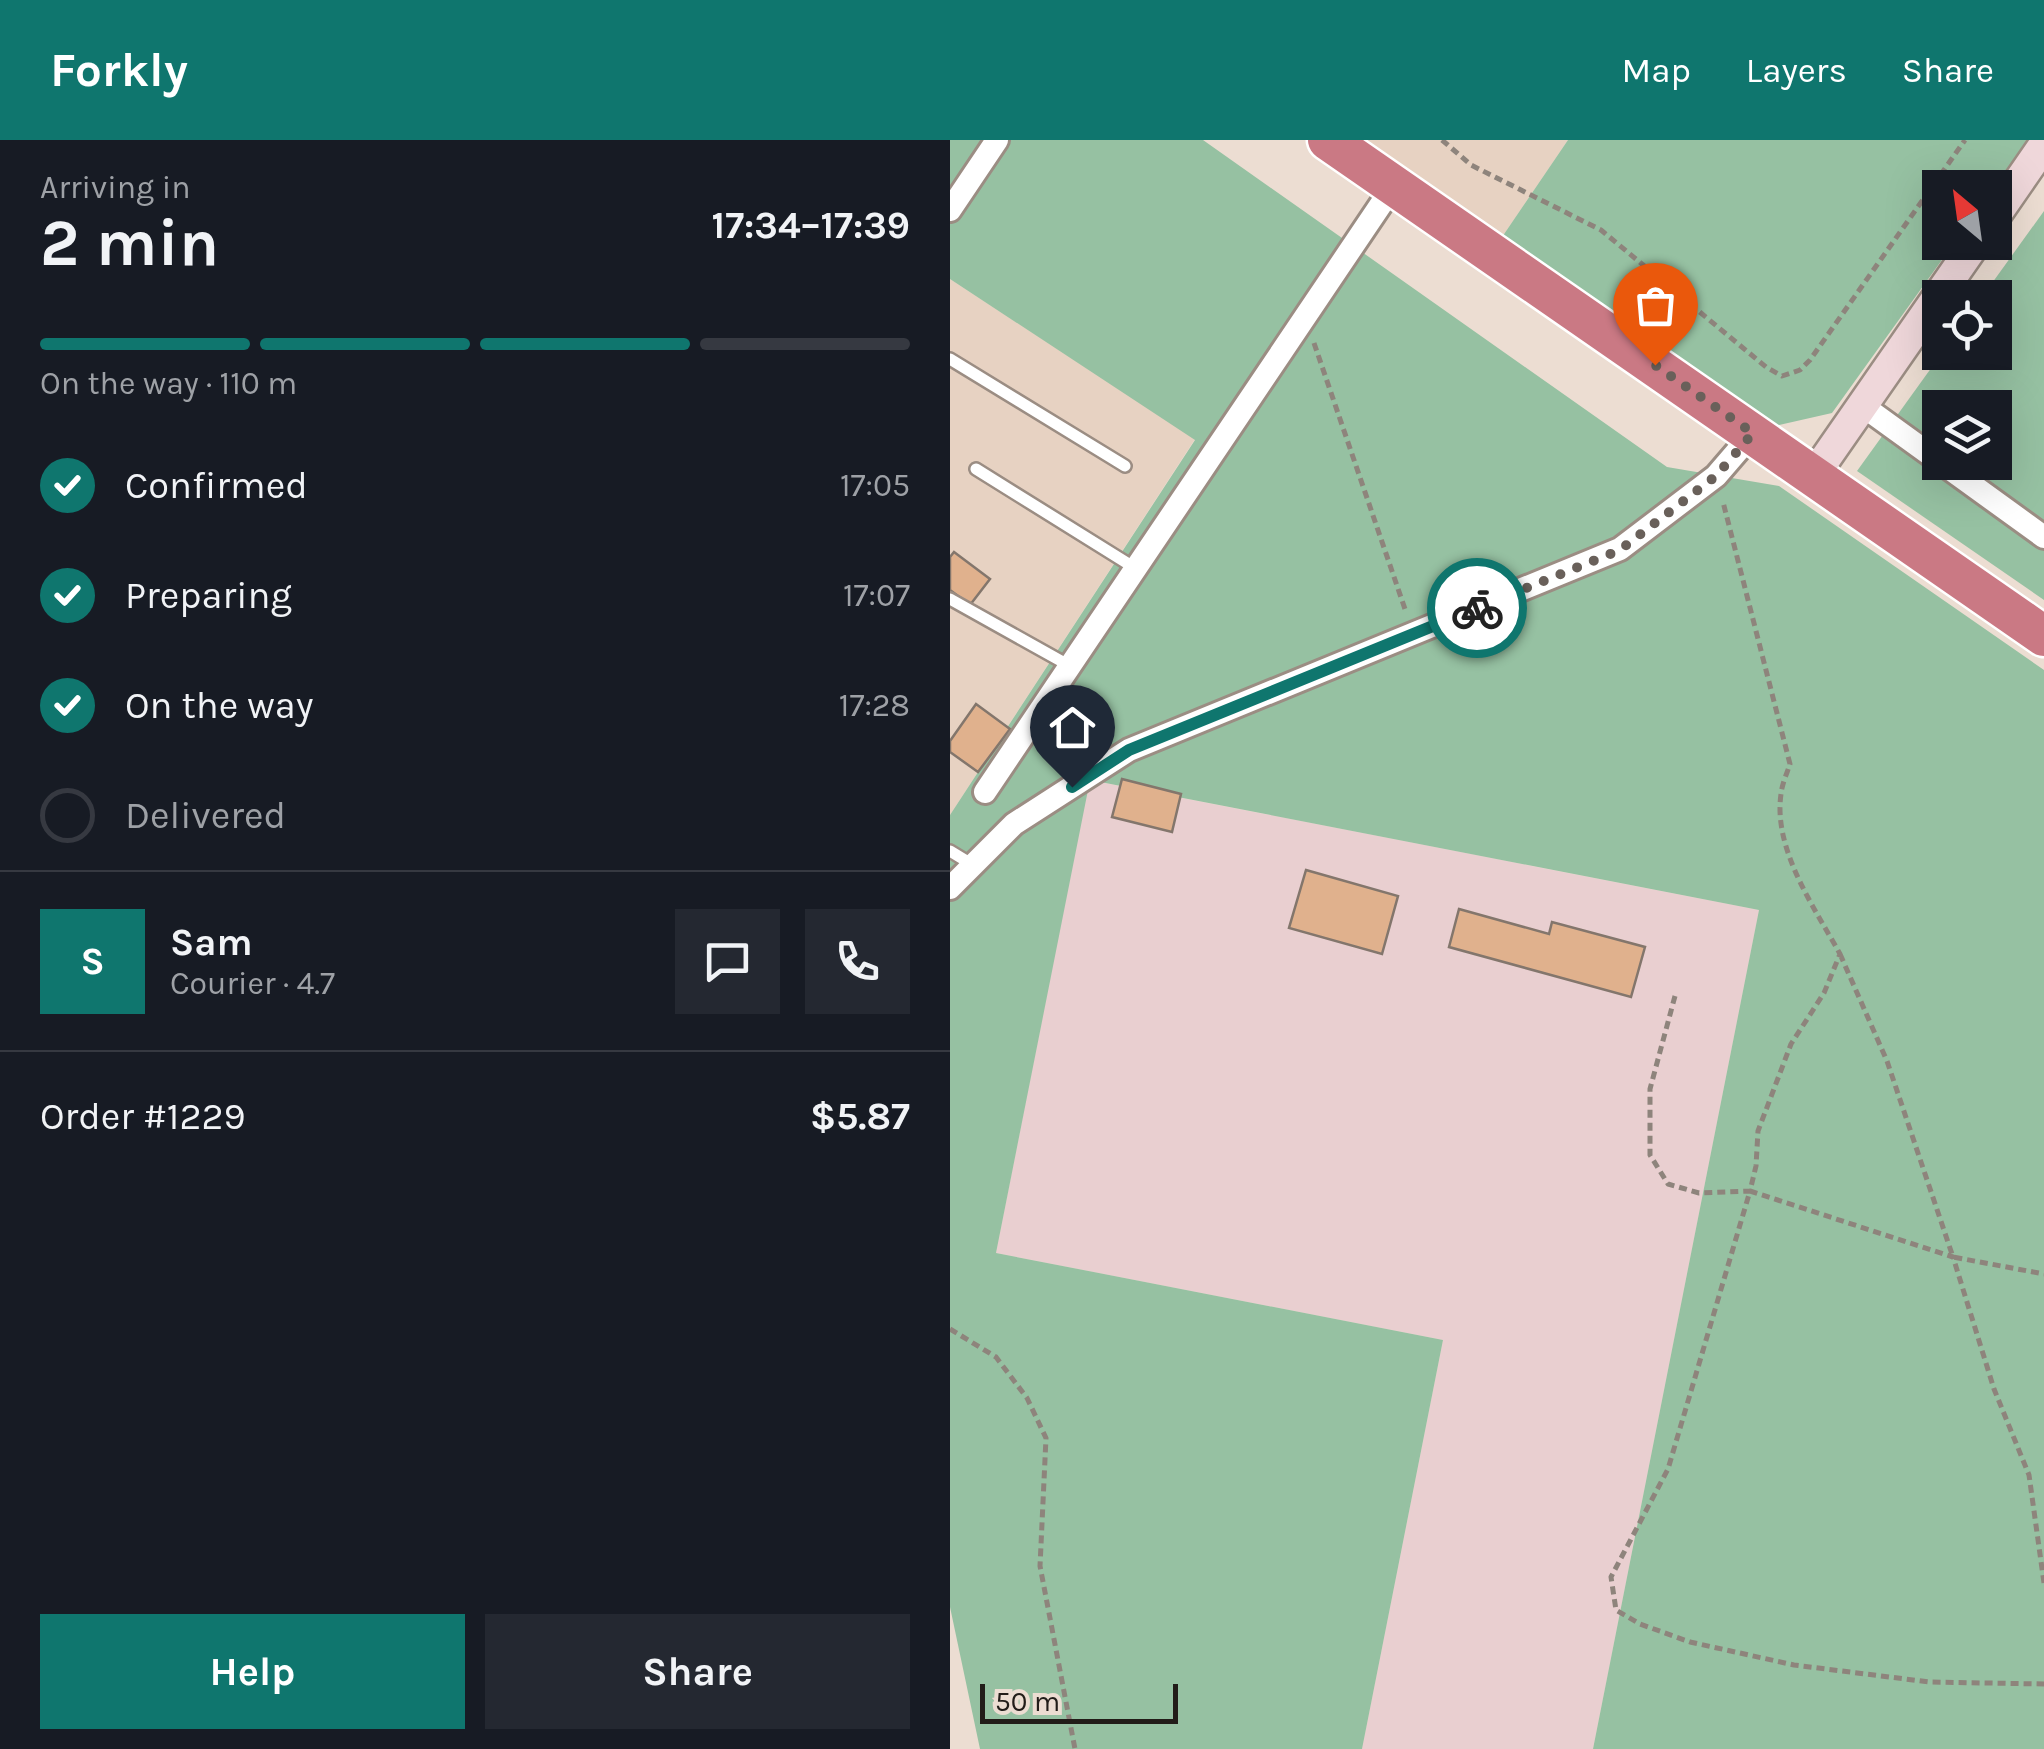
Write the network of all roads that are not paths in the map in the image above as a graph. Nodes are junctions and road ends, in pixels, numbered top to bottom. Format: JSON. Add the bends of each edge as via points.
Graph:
{"nodes":[{"id":1,"x":997,"y":140,"type":"edge"},
{"id":2,"x":1328,"y":140,"type":"edge"},
{"id":3,"x":2044,"y":146,"type":"edge"},
{"id":4,"x":1394,"y":185,"type":"junction"},
{"id":5,"x":2012,"y":192,"type":"edge"},
{"id":6,"x":950,"y":210,"type":"edge"},
{"id":7,"x":1964,"y":260,"type":"edge"},
{"id":8,"x":950,"y":359,"type":"edge"},
{"id":9,"x":1863,"y":406,"type":"junction"},
{"id":10,"x":1753,"y":433,"type":"junction"},
{"id":11,"x":1124,"y":466,"type":"dead end"},
{"id":12,"x":976,"y":469,"type":"dead end"},
{"id":13,"x":1814,"y":475,"type":"junction"},
{"id":14,"x":2044,"y":537,"type":"edge"},
{"id":15,"x":1136,"y":568,"type":"junction"},
{"id":16,"x":950,"y":599,"type":"edge"},
{"id":17,"x":2044,"y":636,"type":"edge"},
{"id":18,"x":1070,"y":666,"type":"junction"},
{"id":19,"x":984,"y":792,"type":"dead end"},
{"id":20,"x":950,"y":852,"type":"edge"},
{"id":21,"x":973,"y":865,"type":"junction"},
{"id":22,"x":950,"y":888,"type":"edge"}],
"edges":[{"from":1,"to":6,"type":"street"},
{"from":2,"to":4,"type":"highway"},
{"from":3,"to":5,"type":"street"},
{"from":4,"to":10,"type":"highway"},
{"from":4,"to":15,"type":"street"},
{"from":7,"to":9,"type":"street"},
{"from":8,"to":11,"type":"lane"},
{"from":9,"to":13,"type":"street"},
{"from":9,"to":14,"type":"street"},
{"from":10,"to":13,"type":"highway"},
{"from":10,"to":21,"type":"street","via":[[1716,476],[1620,550],[1129,750],[1014,824]]},
{"from":12,"to":15,"type":"lane"},
{"from":13,"to":17,"type":"highway"},
{"from":15,"to":18,"type":"street"},
{"from":16,"to":18,"type":"lane"},
{"from":18,"to":19,"type":"street"},
{"from":20,"to":21,"type":"lane"},
{"from":21,"to":22,"type":"street"}]}
